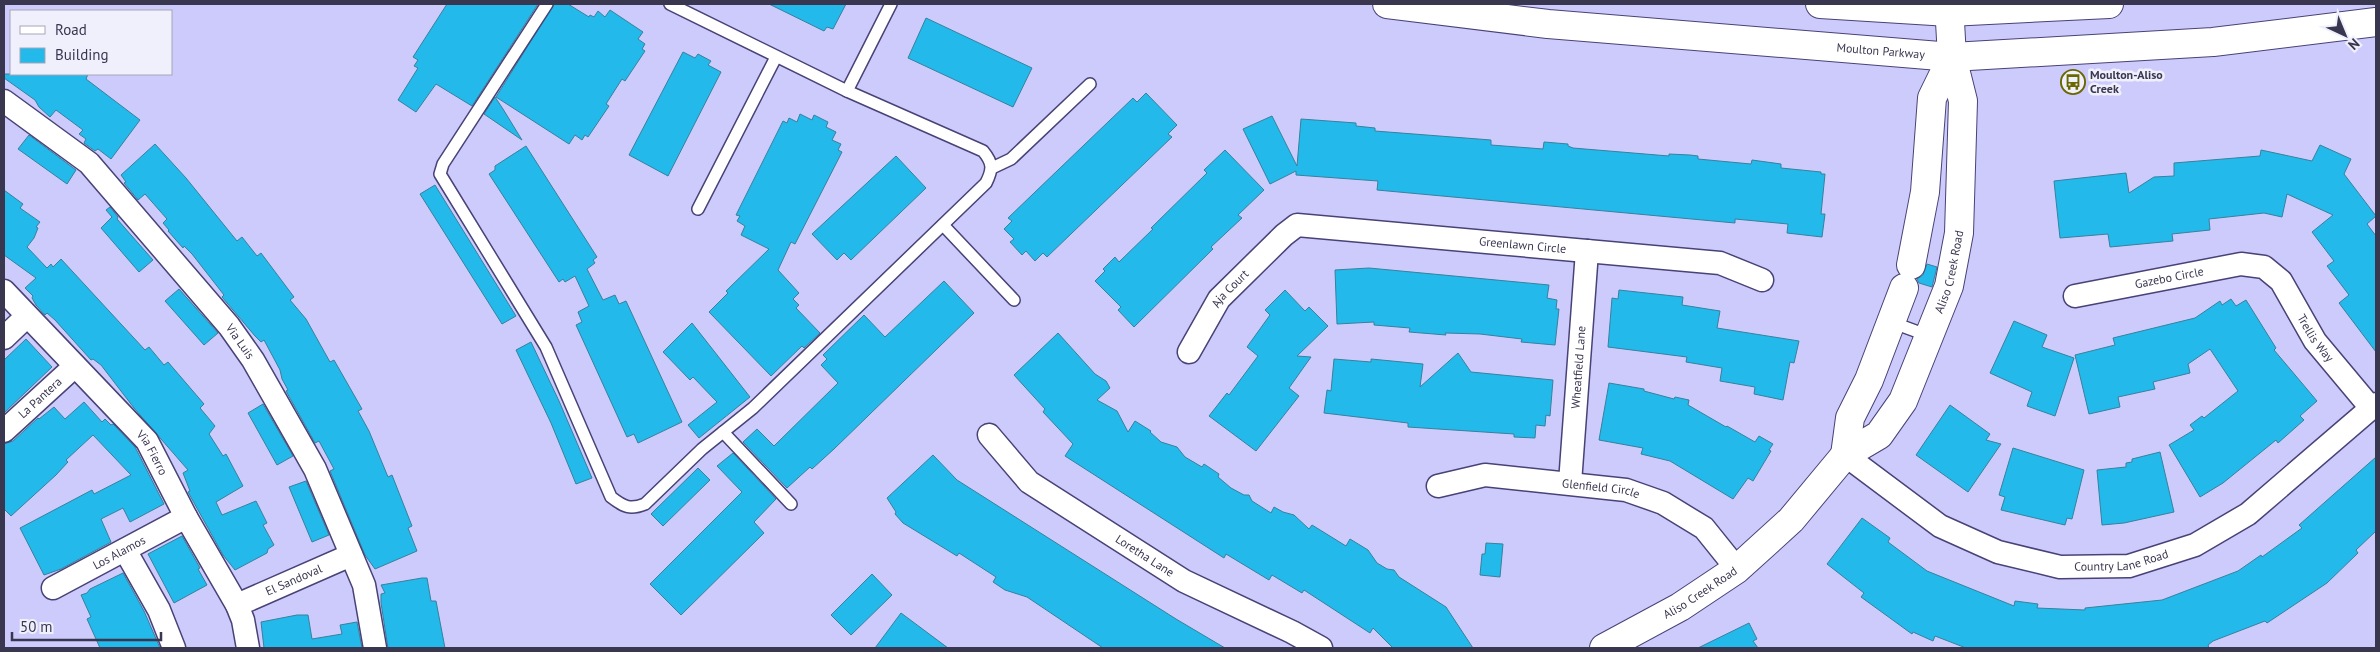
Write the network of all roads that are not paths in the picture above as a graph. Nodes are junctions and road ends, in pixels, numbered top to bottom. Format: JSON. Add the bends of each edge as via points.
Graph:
{"nodes":[{"id":1,"x":547,"y":4,"type":"edge"},
{"id":2,"x":670,"y":4,"type":"edge"},
{"id":3,"x":891,"y":4,"type":"edge"},
{"id":4,"x":1387,"y":4,"type":"edge"},
{"id":5,"x":1820,"y":4,"type":"edge"},
{"id":6,"x":2109,"y":4,"type":"edge"},
{"id":7,"x":1949,"y":8,"type":"edge"},
{"id":8,"x":2376,"y":22,"type":"edge"},
{"id":9,"x":776,"y":57,"type":"junction"},
{"id":10,"x":1952,"y":57,"type":"junction"},
{"id":11,"x":1090,"y":84,"type":"dead end"},
{"id":12,"x":847,"y":91,"type":"junction"},
{"id":13,"x":4,"y":101,"type":"edge"},
{"id":14,"x":992,"y":168,"type":"junction"},
{"id":15,"x":698,"y":210,"type":"dead end"},
{"id":16,"x":942,"y":225,"type":"junction"},
{"id":17,"x":1284,"y":235,"type":"joint"},
{"id":18,"x":1586,"y":251,"type":"junction"},
{"id":19,"x":2264,"y":267,"type":"joint"},
{"id":20,"x":1762,"y":280,"type":"dead end"},
{"id":21,"x":4,"y":291,"type":"edge"},
{"id":22,"x":2076,"y":296,"type":"dead end"},
{"id":23,"x":1014,"y":300,"type":"dead end"},
{"id":24,"x":27,"y":316,"type":"junction"},
{"id":25,"x":1891,"y":322,"type":"junction"},
{"id":26,"x":1930,"y":337,"type":"junction"},
{"id":27,"x":4,"y":338,"type":"edge"},
{"id":28,"x":1189,"y":352,"type":"dead end"},
{"id":29,"x":75,"y":366,"type":"junction"},
{"id":30,"x":2374,"y":406,"type":"edge"},
{"id":31,"x":4,"y":431,"type":"edge"},
{"id":32,"x":723,"y":432,"type":"junction"},
{"id":33,"x":990,"y":435,"type":"dead end"},
{"id":34,"x":1845,"y":455,"type":"junction"},
{"id":35,"x":1570,"y":483,"type":"junction"},
{"id":36,"x":1438,"y":486,"type":"dead end"},
{"id":37,"x":791,"y":504,"type":"dead end"},
{"id":38,"x":186,"y":517,"type":"junction"},
{"id":39,"x":125,"y":550,"type":"junction"},
{"id":40,"x":351,"y":555,"type":"junction"},
{"id":41,"x":1737,"y":568,"type":"junction"},
{"id":42,"x":52,"y":588,"type":"dead end"},
{"id":43,"x":237,"y":605,"type":"junction"},
{"id":44,"x":1287,"y":640,"type":"edge"},
{"id":45,"x":1633,"y":642,"type":"edge"},
{"id":46,"x":174,"y":648,"type":"edge"},
{"id":47,"x":248,"y":648,"type":"edge"},
{"id":48,"x":376,"y":648,"type":"edge"},
{"id":49,"x":1321,"y":648,"type":"edge"},
{"id":50,"x":1604,"y":648,"type":"edge"}],
"edges":[{"from":1,"to":32,"type":"lane","via":[[443,164],[440,174],[546,347],[612,497],[624,507],[645,504]]},
{"from":2,"to":9,"type":"lane"},
{"from":3,"to":12,"type":"lane"},
{"from":4,"to":10,"type":"main road","name":"Moulton Parkway","via":[[1548,24]]},
{"from":5,"to":7,"type":"main road"},
{"from":6,"to":7,"type":"main road"},
{"from":7,"to":10,"type":"main road","name":"Aliso Creek Road"},
{"from":8,"to":10,"type":"main road","name":"Moulton Parkway","via":[[2213,42]]},
{"from":9,"to":12,"type":"lane"},
{"from":9,"to":15,"type":"lane"},
{"from":10,"to":25,"type":"main road","name":"Aliso Creek Road","via":[[1932,98],[1925,192],[1908,276]]},
{"from":10,"to":26,"type":"main road","name":"Aliso Creek Road","via":[[1963,101],[1959,233],[1949,286]]},
{"from":11,"to":14,"type":"lane","via":[[1011,160]]},
{"from":12,"to":14,"type":"lane","via":[[983,151]]},
{"from":13,"to":40,"type":"street","name":"Via Luis","via":[[90,163],[229,326],[253,360],[315,469]]},
{"from":14,"to":16,"type":"lane","via":[[986,183]]},
{"from":16,"to":23,"type":"lane"},
{"from":16,"to":32,"type":"lane"},
{"from":17,"to":18,"type":"street","name":"Greenlawn Circle","via":[[1297,225]]},
{"from":17,"to":28,"type":"street","name":"Aja Court","via":[[1219,299]]},
{"from":18,"to":20,"type":"street","name":"Greenlawn Circle","via":[[1720,263]]},
{"from":18,"to":35,"type":"street","name":"Wheatfield Lane"},
{"from":19,"to":22,"type":"street","name":"Gazebo Circle","via":[[2241,264]]},
{"from":19,"to":30,"type":"street","name":"Trellis Way","via":[[2281,281],[2315,341]]},
{"from":21,"to":24,"type":"street","name":"Via Fierro"},
{"from":24,"to":27,"type":"street"},
{"from":24,"to":29,"type":"street","name":"Via Fierro"},
{"from":25,"to":26,"type":"lane"},
{"from":25,"to":34,"type":"main road","name":"Aliso Creek Road","via":[[1869,380],[1850,418]]},
{"from":26,"to":34,"type":"main road","name":"Aliso Creek Road","via":[[1903,401],[1888,422],[1878,435]]},
{"from":29,"to":31,"type":"street","name":"La Pantera"},
{"from":29,"to":38,"type":"street","name":"Via Fierro","via":[[147,441]]},
{"from":30,"to":34,"type":"street","name":"Country Lane Road","via":[[2248,514],[2195,545],[2129,566],[2060,567],[1998,552],[1940,526]]},
{"from":32,"to":37,"type":"lane"},
{"from":33,"to":44,"type":"street","name":"Loretha Lane","via":[[1029,482],[1184,581]]},
{"from":34,"to":41,"type":"main road","name":"Aliso Creek Road","via":[[1791,520]]},
{"from":35,"to":36,"type":"street","name":"Glenfield Circle","via":[[1485,475]]},
{"from":35,"to":41,"type":"street","name":"Glenfield Circle","via":[[1626,490],[1663,503],[1704,528]]},
{"from":38,"to":39,"type":"street","name":"Los Alamos"},
{"from":38,"to":43,"type":"street","name":"Via Fierro"},
{"from":39,"to":42,"type":"street","name":"Los Alamos"},
{"from":39,"to":46,"type":"street","via":[[158,610]]},
{"from":40,"to":43,"type":"street","name":"El Sandoval"},
{"from":40,"to":48,"type":"street","name":"Via Luis","via":[[364,585]]},
{"from":41,"to":45,"type":"main road","name":"Aliso Creek Road"},
{"from":43,"to":47,"type":"street","name":"Via Fierro"},
{"from":44,"to":49,"type":"street","name":"Loretha Lane"},
{"from":45,"to":50,"type":"main road","name":"Aliso Creek Road"}]}
